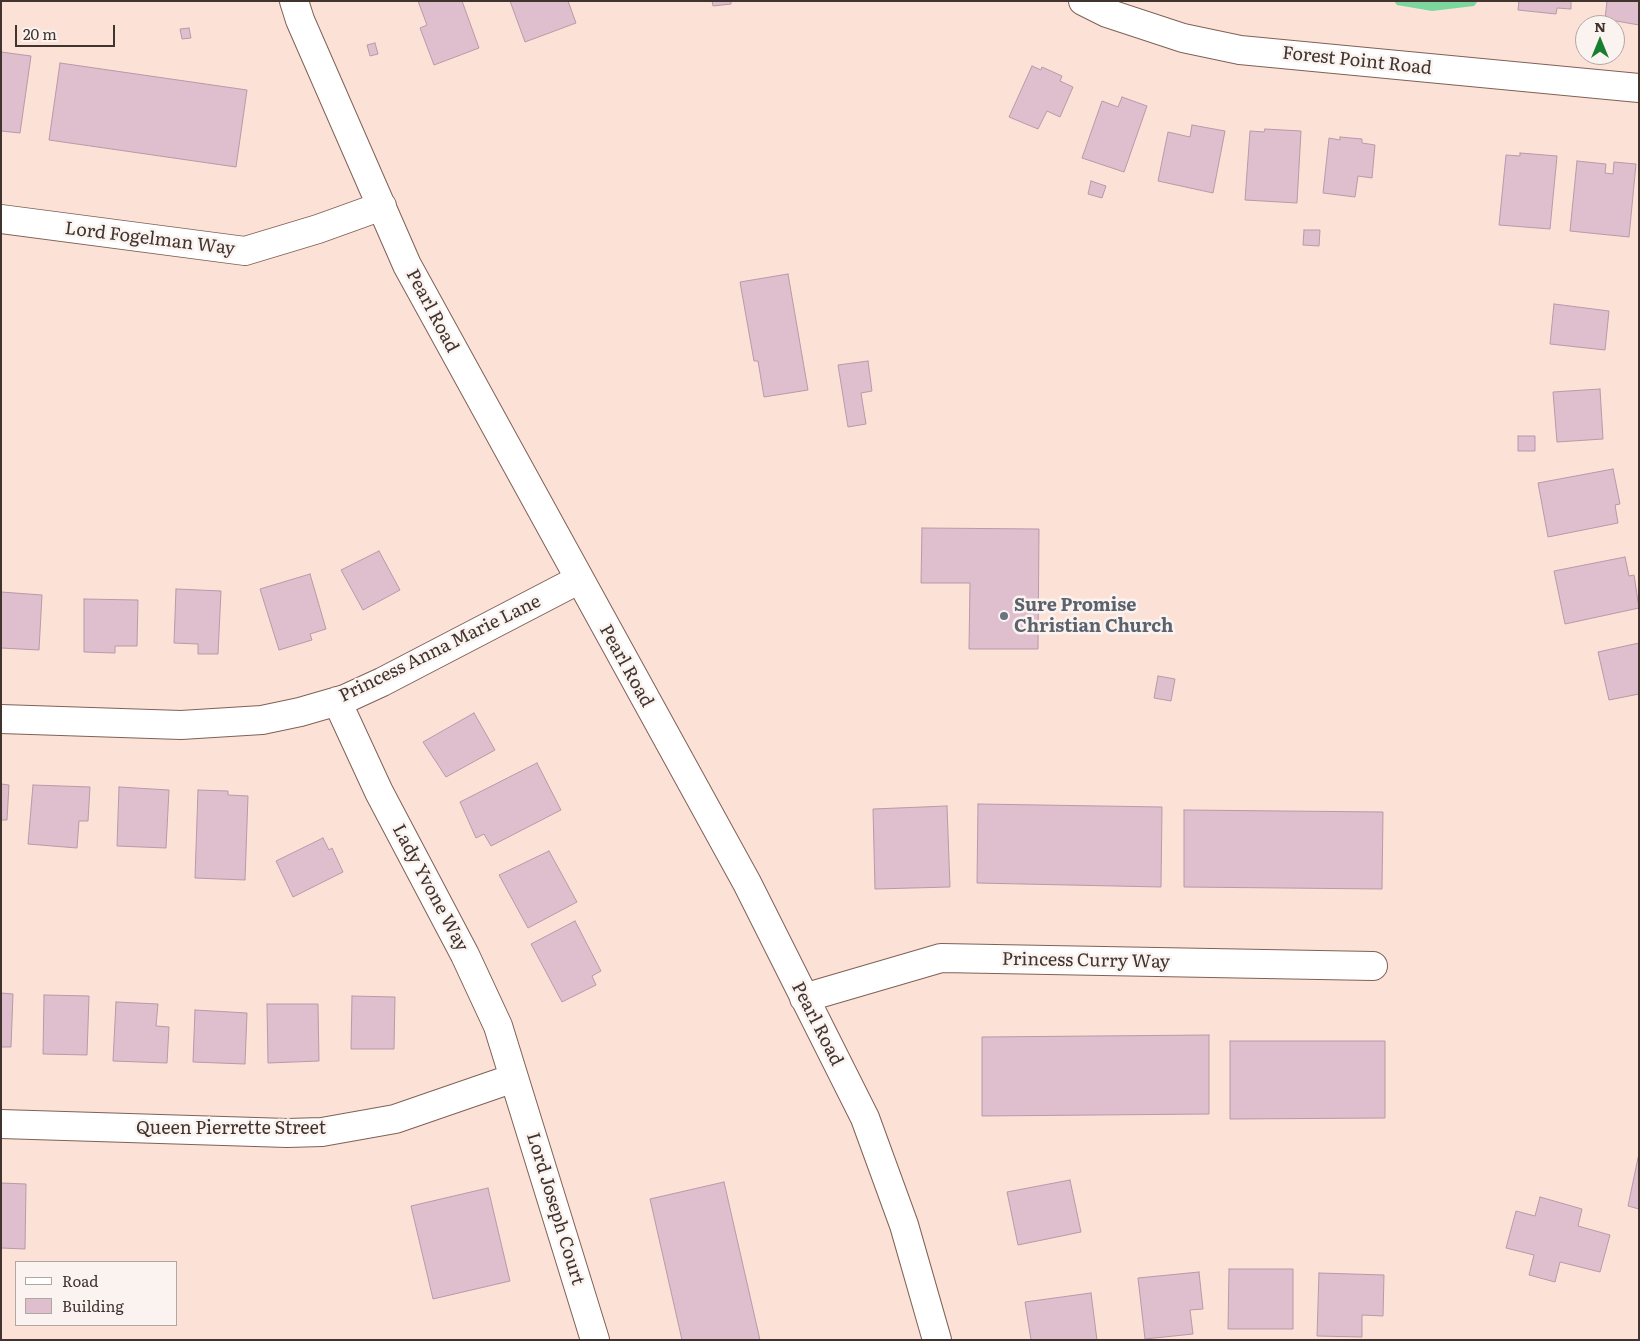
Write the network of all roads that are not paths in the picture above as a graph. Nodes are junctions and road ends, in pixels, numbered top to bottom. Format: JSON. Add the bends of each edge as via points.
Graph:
{"nodes":[{"id":1,"x":294,"y":1,"type":"edge"},
{"id":2,"x":1083,"y":1,"type":"edge"},
{"id":3,"x":1639,"y":88,"type":"edge"},
{"id":4,"x":382,"y":206,"type":"junction"},
{"id":5,"x":1,"y":219,"type":"edge"},
{"id":6,"x":578,"y":580,"type":"junction"},
{"id":7,"x":337,"y":701,"type":"junction"},
{"id":8,"x":1,"y":719,"type":"edge"},
{"id":9,"x":1373,"y":966,"type":"dead end"},
{"id":10,"x":804,"y":998,"type":"junction"},
{"id":11,"x":514,"y":1078,"type":"junction"},
{"id":12,"x":1,"y":1124,"type":"edge"},
{"id":13,"x":595,"y":1340,"type":"edge"},
{"id":14,"x":938,"y":1340,"type":"edge"}],
"edges":[{"from":1,"to":4,"type":"street","name":"Pearl Road"},
{"from":2,"to":3,"type":"street","name":"Forest Point Road","via":[[1107,13],[1183,38],[1240,50]]},
{"from":4,"to":5,"type":"street","name":"Lord Fogelman Way","via":[[245,251]]},
{"from":4,"to":6,"type":"street","name":"Pearl Road","via":[[407,265]]},
{"from":6,"to":7,"type":"street","name":"Princess Anna Marie Lane","via":[[420,663]]},
{"from":6,"to":10,"type":"street","name":"Pearl Road","via":[[747,883]]},
{"from":7,"to":8,"type":"street","name":"Princess Anna Marie Lane","via":[[271,718],[224,724]]},
{"from":7,"to":11,"type":"street","name":"Lady Yvone Way","via":[[379,792],[465,954],[498,1026]]},
{"from":9,"to":10,"type":"street","name":"Princess Curry Way","via":[[941,958]]},
{"from":10,"to":14,"type":"street","name":"Pearl Road","via":[[865,1118],[904,1225]]},
{"from":11,"to":12,"type":"street","name":"Queen Pierrette Street","via":[[395,1119],[322,1132]]},
{"from":11,"to":13,"type":"street","name":"Lord Joseph Court"}]}
